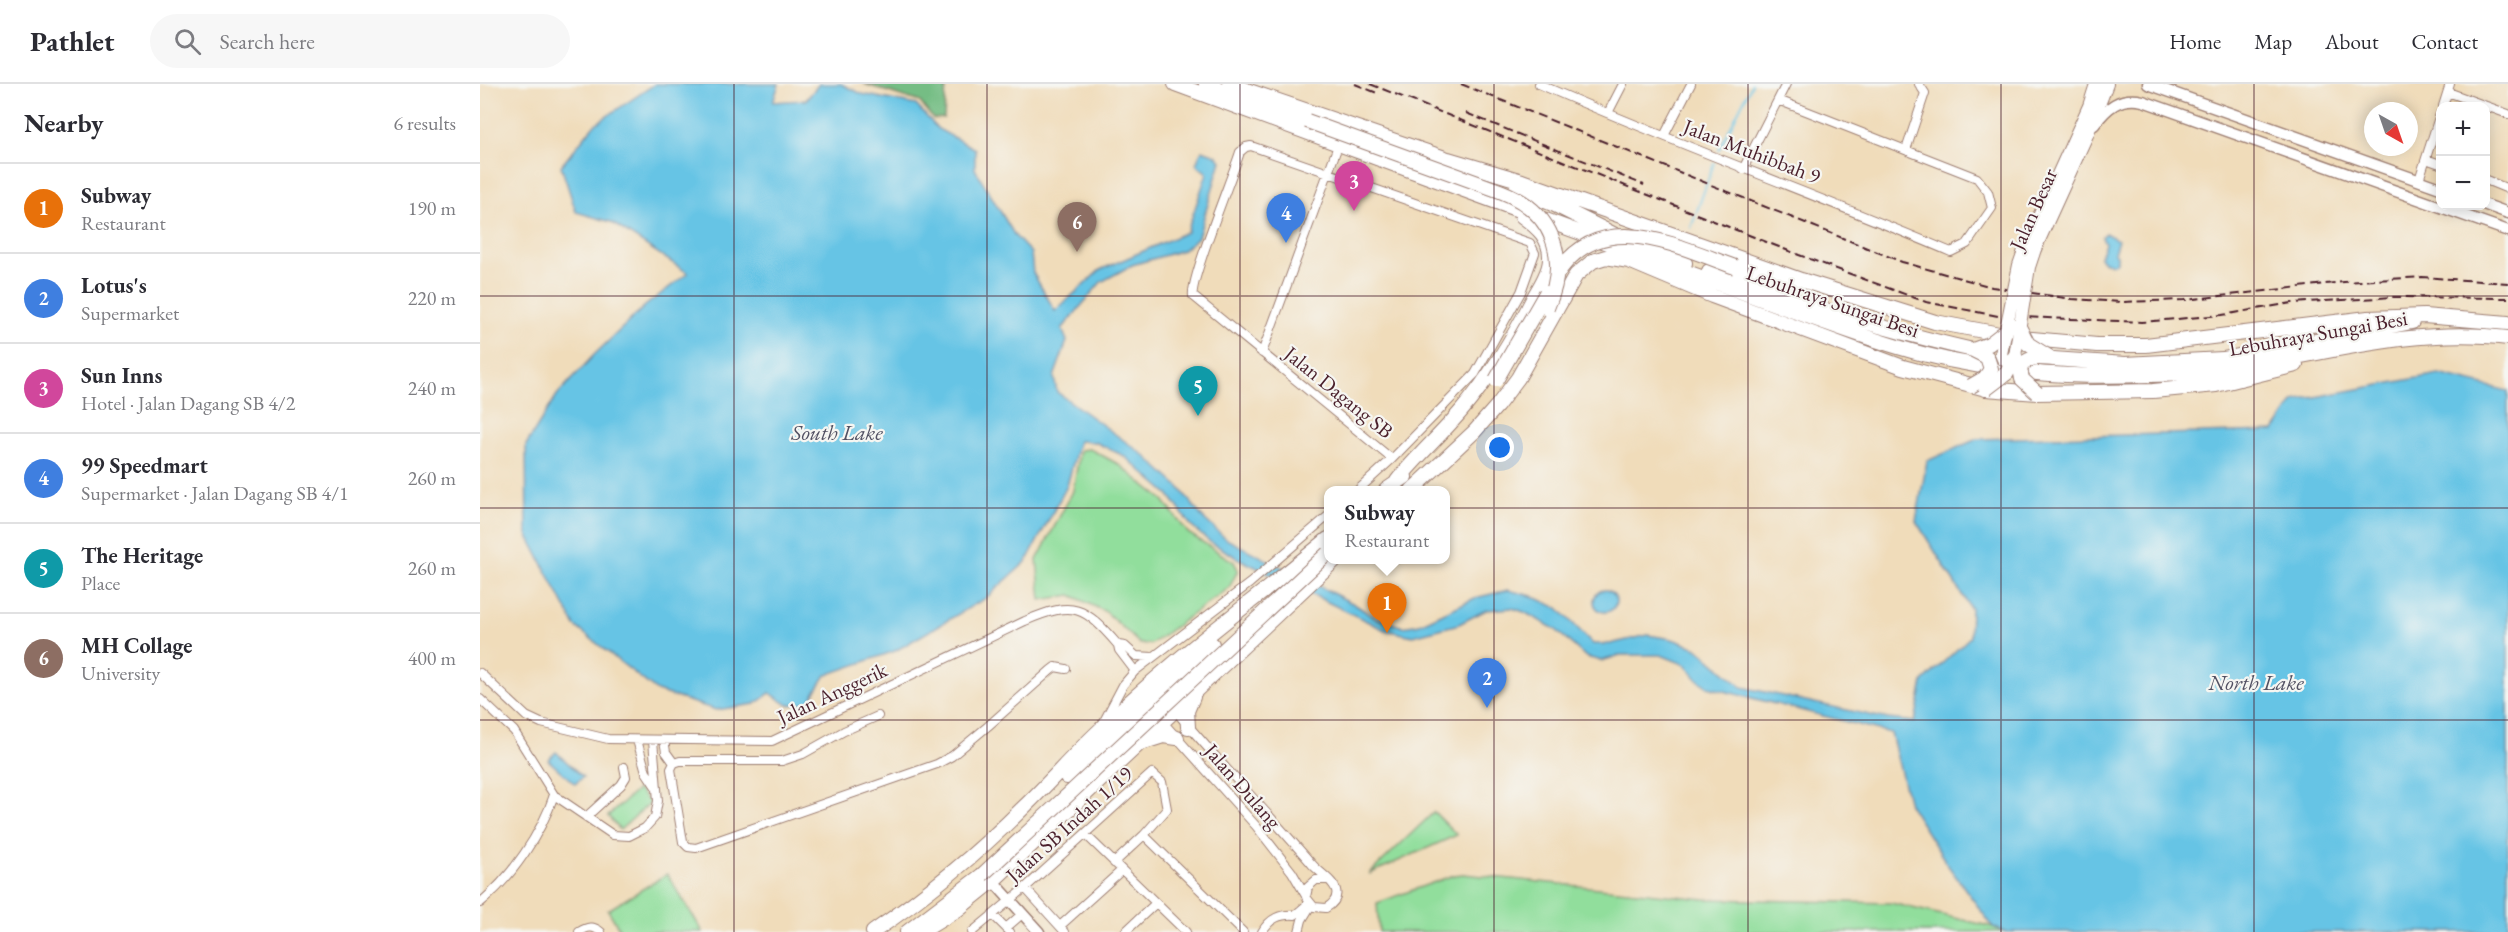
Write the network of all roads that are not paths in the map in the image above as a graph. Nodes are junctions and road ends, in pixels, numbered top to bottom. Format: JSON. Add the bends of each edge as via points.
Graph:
{"nodes":[{"id":1,"x":1175,"y":84,"type":"edge"},
{"id":2,"x":1206,"y":84,"type":"edge"},
{"id":3,"x":1229,"y":84,"type":"edge"},
{"id":4,"x":1539,"y":84,"type":"edge"},
{"id":5,"x":1623,"y":84,"type":"edge"},
{"id":6,"x":1691,"y":84,"type":"edge"},
{"id":7,"x":1786,"y":84,"type":"edge"},
{"id":8,"x":1920,"y":84,"type":"edge"},
{"id":9,"x":2096,"y":84,"type":"edge"},
{"id":10,"x":2107,"y":84,"type":"edge"},
{"id":11,"x":2148,"y":84,"type":"edge"},
{"id":12,"x":1555,"y":87,"type":"edge"},
{"id":13,"x":2449,"y":88,"type":"edge"},
{"id":14,"x":1778,"y":100,"type":"junction"},
{"id":15,"x":1608,"y":113,"type":"junction"},
{"id":16,"x":2235,"y":114,"type":"junction"},
{"id":17,"x":2508,"y":114,"type":"edge"},
{"id":18,"x":2260,"y":123,"type":"junction"},
{"id":19,"x":2247,"y":125,"type":"junction"},
{"id":20,"x":2436,"y":127,"type":"edge"},
{"id":21,"x":2087,"y":135,"type":"junction"},
{"id":22,"x":1664,"y":136,"type":"junction"},
{"id":23,"x":2244,"y":136,"type":"junction"},
{"id":24,"x":2305,"y":139,"type":"junction"},
{"id":25,"x":1339,"y":143,"type":"junction"},
{"id":26,"x":1906,"y":150,"type":"junction"},
{"id":27,"x":1449,"y":159,"type":"junction"},
{"id":28,"x":2426,"y":159,"type":"junction"},
{"id":29,"x":2316,"y":162,"type":"junction"},
{"id":30,"x":2436,"y":163,"type":"edge"},
{"id":31,"x":1743,"y":169,"type":"junction"},
{"id":32,"x":2395,"y":172,"type":"junction"},
{"id":33,"x":1328,"y":173,"type":"junction"},
{"id":34,"x":2419,"y":180,"type":"junction"},
{"id":35,"x":2490,"y":182,"type":"edge"},
{"id":36,"x":2436,"y":186,"type":"edge"},
{"id":37,"x":2508,"y":189,"type":"edge"},
{"id":38,"x":2400,"y":192,"type":"junction"},
{"id":39,"x":1501,"y":203,"type":"junction"},
{"id":40,"x":2490,"y":206,"type":"edge"},
{"id":41,"x":2508,"y":213,"type":"edge"},
{"id":42,"x":2508,"y":231,"type":"edge"},
{"id":43,"x":2030,"y":247,"type":"junction"},
{"id":44,"x":1734,"y":267,"type":"junction"},
{"id":45,"x":1741,"y":293,"type":"junction"},
{"id":46,"x":1828,"y":311,"type":"junction"},
{"id":47,"x":1906,"y":314,"type":"junction"},
{"id":48,"x":2424,"y":316,"type":"junction"},
{"id":49,"x":2508,"y":323,"type":"edge"},
{"id":50,"x":1791,"y":325,"type":"junction"},
{"id":51,"x":2012,"y":328,"type":"junction"},
{"id":52,"x":2508,"y":338,"type":"edge"},
{"id":53,"x":1973,"y":350,"type":"junction"},
{"id":54,"x":1262,"y":353,"type":"junction"},
{"id":55,"x":2313,"y":354,"type":"junction"},
{"id":56,"x":2015,"y":356,"type":"joint"},
{"id":57,"x":2053,"y":359,"type":"junction"},
{"id":58,"x":1971,"y":386,"type":"junction"},
{"id":59,"x":1986,"y":389,"type":"junction"},
{"id":60,"x":2037,"y":393,"type":"junction"},
{"id":61,"x":1392,"y":459,"type":"junction"},
{"id":62,"x":1362,"y":486,"type":"edge"},
{"id":63,"x":1395,"y":486,"type":"edge"},
{"id":64,"x":1395,"y":486,"type":"edge"},
{"id":65,"x":1395,"y":486,"type":"edge"},
{"id":66,"x":1418,"y":486,"type":"edge"},
{"id":67,"x":1324,"y":520,"type":"edge"},
{"id":68,"x":1324,"y":543,"type":"edge"},
{"id":69,"x":1324,"y":558,"type":"edge"},
{"id":70,"x":1330,"y":564,"type":"edge"},
{"id":71,"x":1264,"y":593,"type":"junction"},
{"id":72,"x":1118,"y":645,"type":"junction"},
{"id":73,"x":1154,"y":657,"type":"junction"},
{"id":74,"x":1185,"y":668,"type":"junction"},
{"id":75,"x":1066,"y":669,"type":"dead end"},
{"id":76,"x":1136,"y":671,"type":"junction"},
{"id":77,"x":480,"y":673,"type":"edge"},
{"id":78,"x":1202,"y":686,"type":"junction"},
{"id":79,"x":1159,"y":692,"type":"junction"},
{"id":80,"x":480,"y":699,"type":"edge"},
{"id":81,"x":1146,"y":703,"type":"junction"},
{"id":82,"x":1175,"y":710,"type":"junction"},
{"id":83,"x":878,"y":716,"type":"dead end"},
{"id":84,"x":1128,"y":719,"type":"junction"},
{"id":85,"x":1162,"y":722,"type":"junction"},
{"id":86,"x":1188,"y":727,"type":"junction"},
{"id":87,"x":1101,"y":728,"type":"junction"},
{"id":88,"x":1177,"y":738,"type":"junction"},
{"id":89,"x":637,"y":740,"type":"junction"},
{"id":90,"x":653,"y":740,"type":"junction"},
{"id":91,"x":664,"y":740,"type":"junction"},
{"id":92,"x":1140,"y":743,"type":"junction"},
{"id":93,"x":674,"y":763,"type":"junction"},
{"id":94,"x":624,"y":767,"type":"dead end"},
{"id":95,"x":1231,"y":775,"type":"junction"},
{"id":96,"x":1218,"y":786,"type":"junction"},
{"id":97,"x":656,"y":787,"type":"junction"},
{"id":98,"x":554,"y":795,"type":"junction"},
{"id":99,"x":586,"y":817,"type":"junction"},
{"id":100,"x":1085,"y":834,"type":"junction"},
{"id":101,"x":1144,"y":836,"type":"junction"},
{"id":102,"x":1114,"y":863,"type":"junction"},
{"id":103,"x":1122,"y":870,"type":"junction"},
{"id":104,"x":987,"y":878,"type":"junction"},
{"id":105,"x":1327,"y":880,"type":"junction"},
{"id":106,"x":1025,"y":888,"type":"junction"},
{"id":107,"x":1010,"y":901,"type":"junction"},
{"id":108,"x":1309,"y":902,"type":"junction"},
{"id":109,"x":480,"y":903,"type":"edge"},
{"id":110,"x":1156,"y":903,"type":"junction"},
{"id":111,"x":1022,"y":914,"type":"junction"},
{"id":112,"x":993,"y":915,"type":"junction"},
{"id":113,"x":887,"y":923,"type":"junction"},
{"id":114,"x":1063,"y":929,"type":"edge"},
{"id":115,"x":1008,"y":930,"type":"edge"},
{"id":116,"x":579,"y":932,"type":"edge"},
{"id":117,"x":601,"y":932,"type":"edge"},
{"id":118,"x":873,"y":932,"type":"edge"},
{"id":119,"x":908,"y":932,"type":"edge"},
{"id":120,"x":921,"y":932,"type":"edge"},
{"id":121,"x":972,"y":932,"type":"edge"},
{"id":122,"x":1039,"y":932,"type":"edge"},
{"id":123,"x":1125,"y":932,"type":"edge"},
{"id":124,"x":1186,"y":932,"type":"edge"},
{"id":125,"x":1243,"y":932,"type":"edge"},
{"id":126,"x":1262,"y":932,"type":"edge"},
{"id":127,"x":1299,"y":932,"type":"edge"}],
"edges":[{"from":1,"to":25,"type":"highway","name":"Lebuhraya Sungai Besi"},
{"from":2,"to":63,"type":"highway","bridge":true,"via":[[1518,198],[1545,225],[1557,253],[1558,276],[1552,297],[1503,384],[1459,437]]},
{"from":3,"to":27,"type":"highway","name":"Lebuhraya Sungai Besi"},
{"from":4,"to":12,"type":"street","name":"Jalan Muhibbah 9"},
{"from":5,"to":15,"type":"street"},
{"from":6,"to":22,"type":"street"},
{"from":7,"to":14,"type":"street"},
{"from":8,"to":26,"type":"street","via":[[1925,93]]},
{"from":9,"to":43,"type":"main road","name":"Jalan Besar"},
{"from":10,"to":21,"type":"main road","name":"Jalan Besar"},
{"from":11,"to":16,"type":"main road"},
{"from":12,"to":15,"type":"street","name":"Jalan Muhibbah 9"},
{"from":13,"to":17,"type":"street"},
{"from":14,"to":26,"type":"street"},
{"from":14,"to":31,"type":"street"},
{"from":15,"to":22,"type":"street","name":"Jalan Muhibbah 9"},
{"from":16,"to":18,"type":"main road"},
{"from":16,"to":19,"type":"main road"},
{"from":18,"to":19,"type":"main road"},
{"from":18,"to":24,"type":"main road"},
{"from":19,"to":23,"type":"main road","via":[[2250,129]]},
{"from":20,"to":28,"type":"street"},
{"from":21,"to":23,"type":"main road","via":[[2102,114],[2127,99],[2143,100]]},
{"from":21,"to":43,"type":"main road","name":"Jalan Besar"},
{"from":22,"to":31,"type":"street","name":"Jalan Muhibbah 9"},
{"from":23,"to":29,"type":"main road"},
{"from":24,"to":29,"type":"main road","via":[[2306,149]]},
{"from":24,"to":32,"type":"main road"},
{"from":25,"to":33,"type":"street"},
{"from":25,"to":39,"type":"highway","name":"Lebuhraya Sungai Besi"},
{"from":26,"to":31,"type":"street","name":"Jalan Muhibbah 9","via":[[1977,178],[1988,192],[1992,208],[1967,244],[1951,252],[1849,208]]},
{"from":27,"to":46,"type":"highway","via":[[1467,172],[1526,192],[1644,247]]},
{"from":27,"to":47,"type":"highway","name":"Lebuhraya Sungai Besi"},
{"from":28,"to":30,"type":"street"},
{"from":28,"to":34,"type":"street"},
{"from":29,"to":38,"type":"main road"},
{"from":32,"to":34,"type":"main road"},
{"from":32,"to":38,"type":"main road","via":[[2394,183]]},
{"from":33,"to":54,"type":"street"},
{"from":33,"to":54,"type":"street","name":"Jalan Dagang SB","via":[[1251,146],[1240,152],[1192,290],[1193,296]]},
{"from":33,"to":61,"type":"street","via":[[1530,243],[1534,248],[1521,292],[1475,374]]},
{"from":34,"to":36,"type":"main road"},
{"from":35,"to":37,"type":"street"},
{"from":38,"to":42,"type":"main road"},
{"from":39,"to":45,"type":"highway","name":"Lebuhraya Sungai Besi"},
{"from":39,"to":64,"type":"highway","via":[[1539,228],[1549,248],[1550,264],[1483,384]]},
{"from":40,"to":41,"type":"main road"},
{"from":43,"to":51,"type":"main road","name":"Jalan Besar","bridge":true,"via":[[2019,265]]},
{"from":44,"to":46,"type":"highway"},
{"from":44,"to":47,"type":"highway","via":[[1873,313]]},
{"from":44,"to":65,"type":"highway","bridge":true,"via":[[1646,237],[1626,235],[1581,249],[1561,268],[1496,380],[1452,436]]},
{"from":45,"to":50,"type":"highway"},
{"from":45,"to":55,"type":"highway","name":"Lebuhraya Sungai Besi","via":[[1916,352],[2041,373],[2102,377],[2205,373]]},
{"from":46,"to":53,"type":"highway","via":[[1901,334]]},
{"from":47,"to":48,"type":"highway","name":"Lebuhraya Sungai Besi","via":[[2021,338],[2097,345],[2146,345],[2310,323]]},
{"from":48,"to":49,"type":"highway","name":"Lebuhraya Sungai Besi"},
{"from":48,"to":57,"type":"highway","via":[[2407,324],[2223,359],[2125,364]]},
{"from":50,"to":58,"type":"highway","via":[[1881,359]]},
{"from":50,"to":66,"type":"highway","via":[[1652,272],[1616,264],[1603,266],[1591,272],[1578,288],[1501,413],[1457,458]]},
{"from":51,"to":53,"type":"highway","bridge":true},
{"from":51,"to":56,"type":"main road","name":"Jalan Besar","bridge":true,"via":[[2001,357],[2008,362]]},
{"from":51,"to":57,"type":"highway","bridge":true,"via":[[2031,347]]},
{"from":52,"to":55,"type":"highway","name":"Lebuhraya Sungai Besi","via":[[2481,334],[2423,336]]},
{"from":53,"to":58,"type":"highway","bridge":true,"via":[[1987,357],[1991,369]]},
{"from":54,"to":61,"type":"street","name":"Jalan Dagang SB"},
{"from":55,"to":60,"type":"highway","via":[[2301,363],[2267,374],[2216,385],[2153,391]]},
{"from":56,"to":59,"type":"highway","bridge":true,"via":[[2007,374]]},
{"from":57,"to":60,"type":"highway","bridge":true,"via":[[2033,358],[2020,368],[2022,379]]},
{"from":58,"to":59,"type":"highway","bridge":true},
{"from":59,"to":60,"type":"highway"},
{"from":61,"to":62,"type":"street"},
{"from":67,"to":73,"type":"street"},
{"from":68,"to":71,"type":"highway"},
{"from":69,"to":104,"type":"highway","bridge":true},
{"from":70,"to":78,"type":"highway"},
{"from":71,"to":74,"type":"highway","via":[[1256,605]]},
{"from":71,"to":87,"type":"highway"},
{"from":72,"to":73,"type":"street","name":"Jalan Anggerik","via":[[1136,656]]},
{"from":72,"to":76,"type":"street","name":"Jalan Anggerik"},
{"from":72,"to":91,"type":"street","name":"Jalan Anggerik","via":[[1093,617],[1069,608],[1056,609],[772,741]]},
{"from":73,"to":76,"type":"street"},
{"from":74,"to":78,"type":"highway","via":[[1179,678],[1183,688],[1190,691]]},
{"from":74,"to":79,"type":"highway"},
{"from":75,"to":93,"type":"street","via":[[1055,667],[938,764],[696,849],[683,842],[671,769]]},
{"from":76,"to":87,"type":"street","via":[[1123,685]]},
{"from":77,"to":89,"type":"street","name":"Jalan Anggerik","via":[[526,716],[541,723],[608,739]]},
{"from":78,"to":82,"type":"highway"},
{"from":78,"to":86,"type":"highway","via":[[1188,706]]},
{"from":79,"to":81,"type":"highway"},
{"from":79,"to":82,"type":"street","name":"Jalan Dulang"},
{"from":80,"to":98,"type":"street","via":[[514,731]]},
{"from":81,"to":84,"type":"highway"},
{"from":81,"to":85,"type":"street","name":"Jalan Dulang"},
{"from":82,"to":85,"type":"highway"},
{"from":82,"to":86,"type":"street","name":"Jalan Dulang"},
{"from":83,"to":93,"type":"street","via":[[782,761]]},
{"from":84,"to":92,"type":"highway","via":[[1143,721],[1147,729]]},
{"from":84,"to":113,"type":"highway","via":[[990,850],[951,883]]},
{"from":85,"to":88,"type":"street","name":"Jalan Dulang"},
{"from":85,"to":92,"type":"highway"},
{"from":86,"to":95,"type":"street","name":"Jalan Dulang"},
{"from":87,"to":113,"type":"highway","via":[[1025,807],[946,878]]},
{"from":88,"to":92,"type":"highway","via":[[1157,737]]},
{"from":88,"to":96,"type":"street","name":"Jalan Dulang"},
{"from":89,"to":90,"type":"street","name":"Jalan Anggerik"},
{"from":89,"to":97,"type":"street","via":[[646,772]]},
{"from":90,"to":91,"type":"street","name":"Jalan Anggerik"},
{"from":90,"to":97,"type":"street"},
{"from":91,"to":93,"type":"street"},
{"from":92,"to":104,"type":"highway"},
{"from":94,"to":99,"type":"street","via":[[626,777],[621,785]]},
{"from":95,"to":96,"type":"street"},
{"from":95,"to":105,"type":"street","name":"Jalan Dulang"},
{"from":96,"to":108,"type":"street","name":"Jalan Dulang","via":[[1256,826],[1292,872]]},
{"from":97,"to":99,"type":"street","via":[[655,817],[629,836],[613,835]]},
{"from":98,"to":99,"type":"street"},
{"from":98,"to":109,"type":"street","via":[[532,840]]},
{"from":100,"to":101,"type":"street","name":"Jalan SB Indah 1/19","via":[[1152,773],[1162,782],[1167,809]]},
{"from":100,"to":102,"type":"street"},
{"from":100,"to":106,"type":"street","name":"Jalan SB Indah 1/19"},
{"from":101,"to":102,"type":"street"},
{"from":101,"to":125,"type":"street"},
{"from":102,"to":103,"type":"street"},
{"from":103,"to":110,"type":"street"},
{"from":103,"to":114,"type":"street"},
{"from":104,"to":107,"type":"main road"},
{"from":104,"to":119,"type":"highway"},
{"from":104,"to":120,"type":"highway","via":[[957,910]]},
{"from":105,"to":108,"type":"street","via":[[1311,882]]},
{"from":105,"to":108,"type":"street","via":[[1336,891],[1334,902],[1321,909]]},
{"from":106,"to":107,"type":"street","name":"Jalan SB Indah 1/19"},
{"from":106,"to":114,"type":"street"},
{"from":107,"to":111,"type":"main road"},
{"from":107,"to":112,"type":"street","name":"Jalan SB Indah 1/19"},
{"from":108,"to":126,"type":"street","via":[[1295,915],[1275,918]]},
{"from":108,"to":127,"type":"street"},
{"from":110,"to":123,"type":"street"},
{"from":110,"to":124,"type":"street"},
{"from":111,"to":115,"type":"street"},
{"from":111,"to":122,"type":"main road"},
{"from":112,"to":115,"type":"street"},
{"from":112,"to":121,"type":"street","name":"Jalan SB Indah 1/19"},
{"from":113,"to":118,"type":"highway"},
{"from":116,"to":117,"type":"street","via":[[594,927]]}]}
